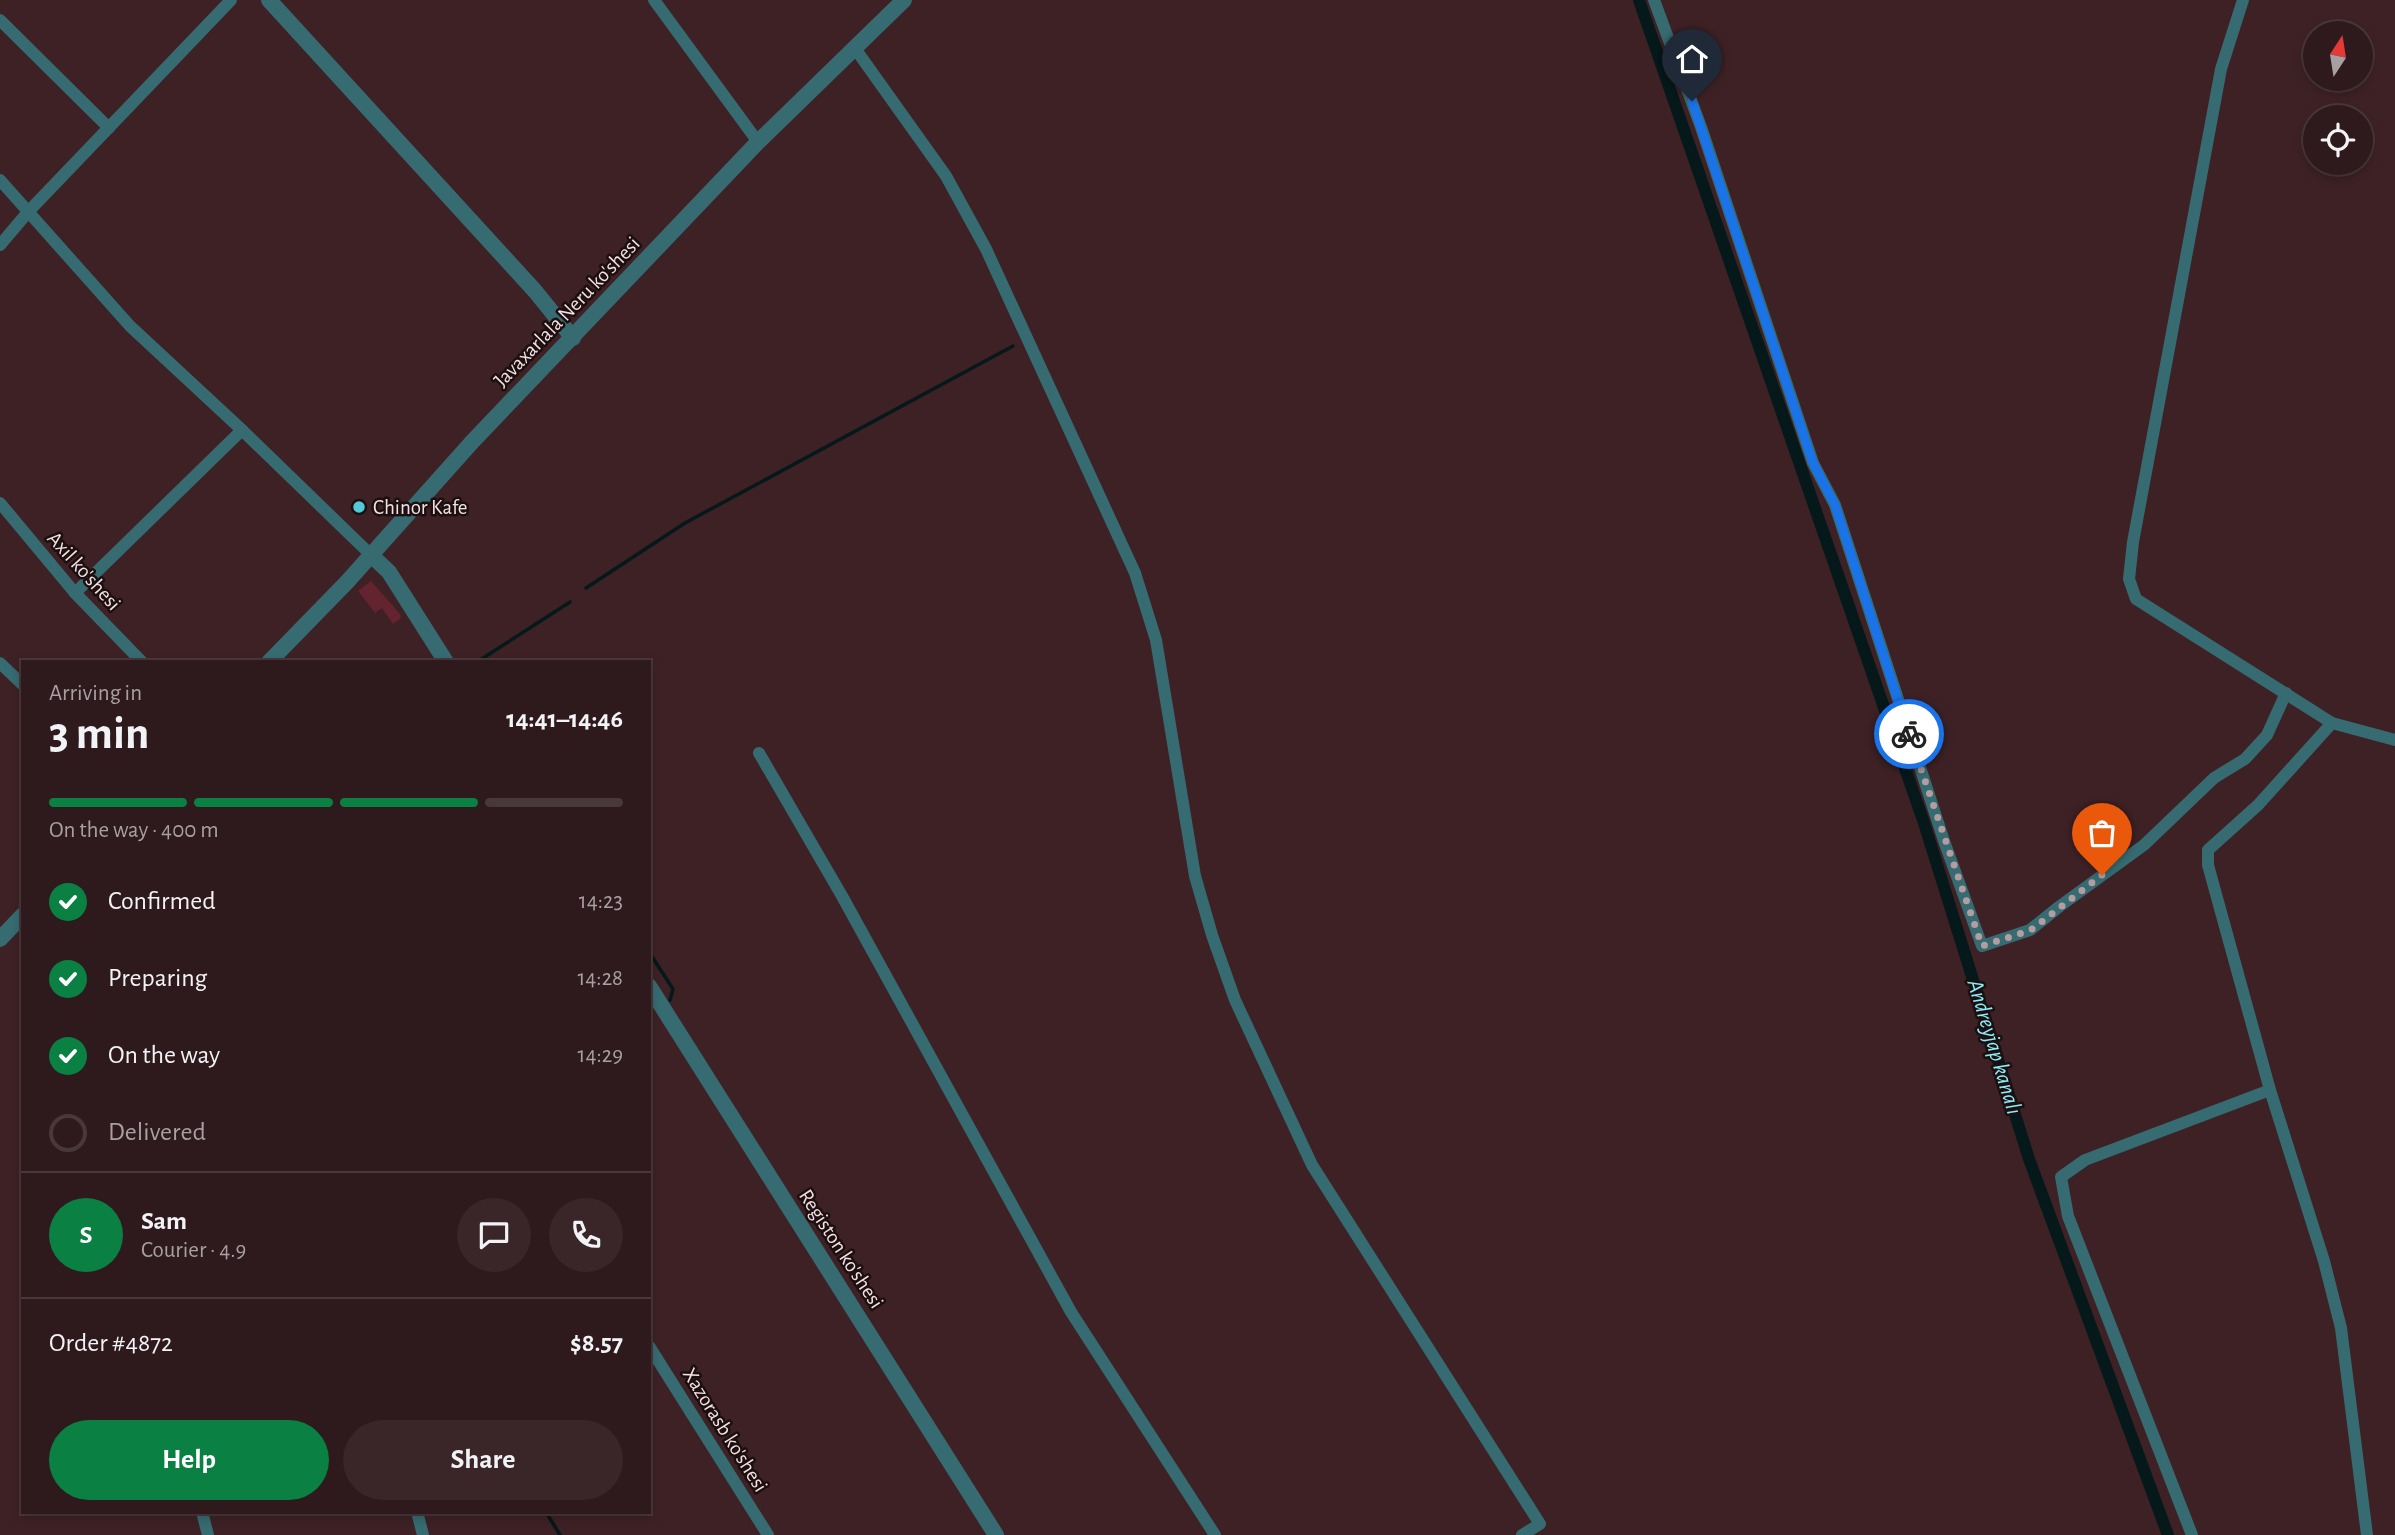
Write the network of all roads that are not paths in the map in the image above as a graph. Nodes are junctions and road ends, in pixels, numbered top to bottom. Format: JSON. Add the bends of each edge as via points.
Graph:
{"nodes":[{"id":1,"x":231,"y":0,"type":"edge"},
{"id":2,"x":269,"y":0,"type":"edge"},
{"id":3,"x":654,"y":0,"type":"edge"},
{"id":4,"x":904,"y":0,"type":"edge"},
{"id":5,"x":1654,"y":0,"type":"edge"},
{"id":6,"x":2243,"y":0,"type":"edge"},
{"id":7,"x":0,"y":20,"type":"edge"},
{"id":8,"x":855,"y":47,"type":"junction"},
{"id":9,"x":109,"y":128,"type":"junction"},
{"id":10,"x":758,"y":142,"type":"junction"},
{"id":11,"x":0,"y":180,"type":"edge"},
{"id":12,"x":28,"y":212,"type":"junction"},
{"id":13,"x":0,"y":245,"type":"edge"},
{"id":14,"x":573,"y":338,"type":"junction"},
{"id":15,"x":242,"y":430,"type":"junction"},
{"id":16,"x":0,"y":503,"type":"edge"},
{"id":17,"x":370,"y":554,"type":"junction"},
{"id":18,"x":75,"y":593,"type":"junction"},
{"id":19,"x":140,"y":660,"type":"edge"},
{"id":20,"x":271,"y":660,"type":"edge"},
{"id":21,"x":445,"y":660,"type":"edge"},
{"id":22,"x":0,"y":663,"type":"edge"},
{"id":23,"x":21,"y":683,"type":"edge"},
{"id":24,"x":2286,"y":693,"type":"junction"},
{"id":25,"x":2332,"y":723,"type":"junction"},
{"id":26,"x":2395,"y":740,"type":"edge"},
{"id":27,"x":759,"y":753,"type":"dead end"},
{"id":28,"x":21,"y":917,"type":"edge"},
{"id":29,"x":0,"y":939,"type":"edge"},
{"id":30,"x":651,"y":989,"type":"edge"},
{"id":31,"x":2270,"y":1090,"type":"junction"},
{"id":32,"x":651,"y":1349,"type":"edge"},
{"id":33,"x":203,"y":1514,"type":"edge"},
{"id":34,"x":418,"y":1514,"type":"edge"},
{"id":35,"x":208,"y":1535,"type":"edge"},
{"id":36,"x":423,"y":1535,"type":"edge"},
{"id":37,"x":768,"y":1535,"type":"edge"},
{"id":38,"x":996,"y":1535,"type":"edge"},
{"id":39,"x":1215,"y":1535,"type":"edge"},
{"id":40,"x":1522,"y":1535,"type":"edge"},
{"id":41,"x":2192,"y":1535,"type":"edge"},
{"id":42,"x":2367,"y":1535,"type":"edge"}],
"edges":[{"from":1,"to":9,"type":"street"},
{"from":2,"to":14,"type":"street"},
{"from":3,"to":10,"type":"street"},
{"from":4,"to":8,"type":"street","name":"Javaxarlala Neru ko'shesi"},
{"from":5,"to":24,"type":"street","via":[[1813,463],[1835,505],[1982,946],[2031,930],[2144,845],[2214,778],[2245,759],[2267,736]]},
{"from":6,"to":24,"type":"street","via":[[2221,69],[2129,579],[2136,598]]},
{"from":7,"to":9,"type":"street"},
{"from":8,"to":10,"type":"street","name":"Javaxarlala Neru ko'shesi"},
{"from":8,"to":40,"type":"street","via":[[946,176],[986,249],[1135,573],[1156,640],[1195,876],[1235,1000],[1312,1165],[1540,1524]]},
{"from":9,"to":12,"type":"street"},
{"from":10,"to":14,"type":"street","name":"Javaxarlala Neru ko'shesi"},
{"from":11,"to":12,"type":"street"},
{"from":12,"to":13,"type":"street"},
{"from":12,"to":15,"type":"street","via":[[130,326]]},
{"from":14,"to":17,"type":"street","name":"Javaxarlala Neru ko'shesi"},
{"from":15,"to":17,"type":"street"},
{"from":15,"to":18,"type":"street"},
{"from":16,"to":18,"type":"street","name":"Axil ko'shesi"},
{"from":17,"to":20,"type":"street","name":"Javaxarlala Neru ko'shesi"},
{"from":17,"to":21,"type":"street","via":[[389,572]]},
{"from":18,"to":19,"type":"street","name":"Axil ko'shesi"},
{"from":22,"to":23,"type":"street"},
{"from":24,"to":25,"type":"street"},
{"from":25,"to":26,"type":"street"},
{"from":25,"to":31,"type":"street","via":[[2258,805],[2208,850],[2208,865]]},
{"from":27,"to":39,"type":"street","via":[[1071,1312]]},
{"from":28,"to":29,"type":"street"},
{"from":30,"to":38,"type":"street","name":"Registon ko'shesi"},
{"from":31,"to":41,"type":"street","via":[[2085,1160],[2061,1177],[2068,1216]]},
{"from":31,"to":42,"type":"street","via":[[2341,1328]]},
{"from":32,"to":37,"type":"street","name":"Xazorasb ko'shesi"},
{"from":33,"to":35,"type":"street"},
{"from":34,"to":36,"type":"street"}]}
